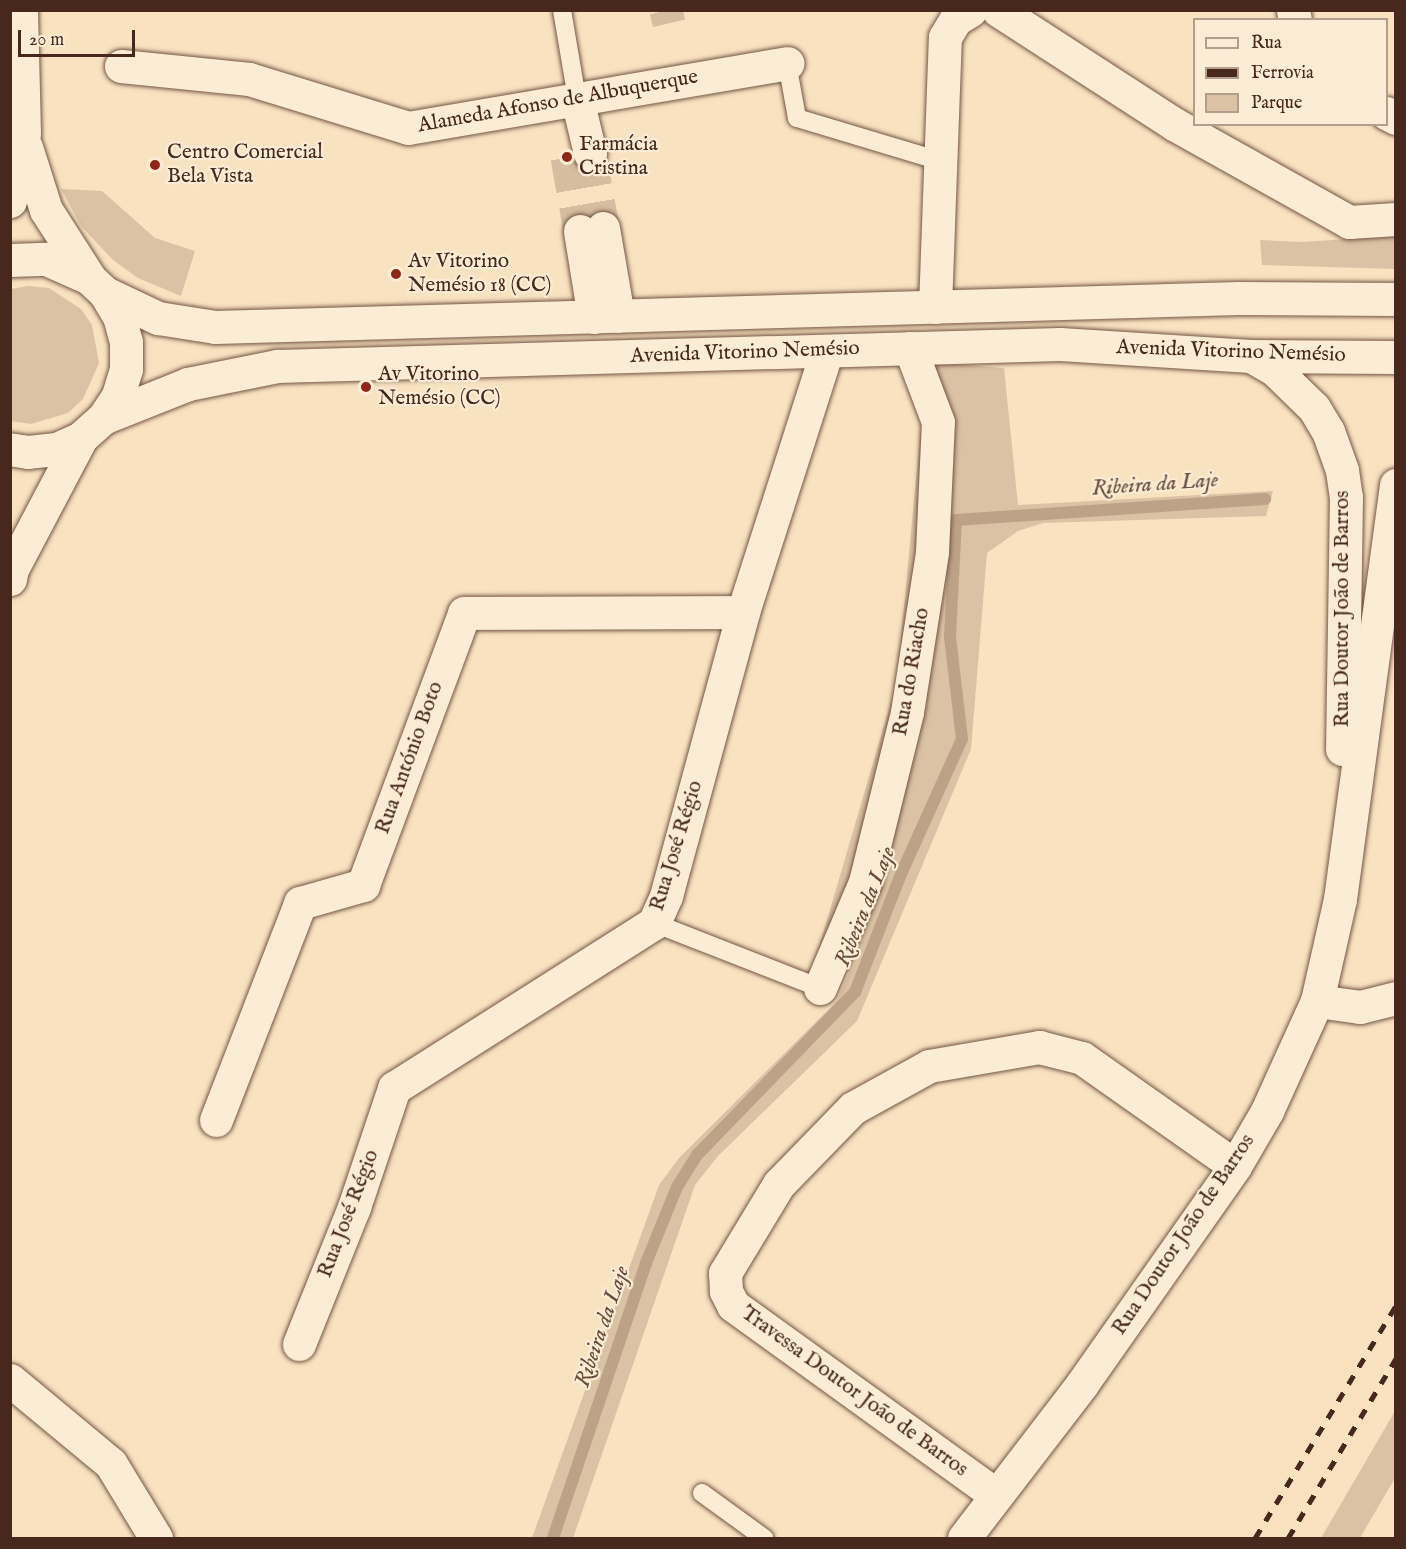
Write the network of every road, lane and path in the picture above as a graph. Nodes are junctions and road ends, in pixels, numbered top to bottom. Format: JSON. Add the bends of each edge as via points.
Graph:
{"nodes":[{"id":1,"x":21,"y":10,"type":"edge"},
{"id":2,"x":562,"y":10,"type":"edge"},
{"id":3,"x":971,"y":10,"type":"edge"},
{"id":4,"x":998,"y":10,"type":"edge"},
{"id":5,"x":787,"y":63,"type":"joint"},
{"id":6,"x":121,"y":66,"type":"dead end"},
{"id":7,"x":568,"y":101,"type":"junction"},
{"id":8,"x":19,"y":117,"type":"edge"},
{"id":9,"x":579,"y":155,"type":"tunnel mouth"},
{"id":10,"x":940,"y":161,"type":"junction"},
{"id":11,"x":10,"y":201,"type":"edge"},
{"id":12,"x":1395,"y":219,"type":"edge"},
{"id":13,"x":591,"y":230,"type":"tunnel mouth"},
{"id":14,"x":10,"y":260,"type":"edge"},
{"id":15,"x":97,"y":285,"type":"junction"},
{"id":16,"x":1342,"y":298,"type":"junction"},
{"id":17,"x":1395,"y":299,"type":"edge"},
{"id":18,"x":935,"y":307,"type":"junction"},
{"id":19,"x":606,"y":316,"type":"junction"},
{"id":20,"x":1395,"y":322,"type":"edge"},
{"id":21,"x":910,"y":348,"type":"junction"},
{"id":22,"x":827,"y":351,"type":"junction"},
{"id":23,"x":1251,"y":356,"type":"junction"},
{"id":24,"x":1395,"y":357,"type":"edge"},
{"id":25,"x":92,"y":428,"type":"junction"},
{"id":26,"x":10,"y":449,"type":"edge"},
{"id":27,"x":1395,"y":485,"type":"edge"},
{"id":28,"x":1395,"y":545,"type":"edge"},
{"id":29,"x":11,"y":571,"type":"edge"},
{"id":30,"x":1380,"y":595,"type":"junction"},
{"id":31,"x":743,"y":612,"type":"junction"},
{"id":32,"x":1340,"y":899,"type":"junction"},
{"id":33,"x":654,"y":923,"type":"junction"},
{"id":34,"x":820,"y":988,"type":"joint"},
{"id":35,"x":1395,"y":998,"type":"edge"},
{"id":36,"x":1317,"y":1001,"type":"junction"},
{"id":37,"x":216,"y":1120,"type":"dead end"},
{"id":38,"x":1235,"y":1166,"type":"junction"},
{"id":39,"x":299,"y":1344,"type":"dead end"},
{"id":40,"x":10,"y":1380,"type":"edge"},
{"id":41,"x":702,"y":1493,"type":"dead end"},
{"id":42,"x":996,"y":1495,"type":"junction"},
{"id":43,"x":156,"y":1539,"type":"edge"},
{"id":44,"x":764,"y":1539,"type":"edge"},
{"id":45,"x":964,"y":1539,"type":"edge"}],
"edges":[{"from":1,"to":8,"type":"street"},
{"from":2,"to":7,"type":"lane"},
{"from":3,"to":10,"type":"street","via":[[957,19],[945,37]]},
{"from":4,"to":12,"type":"street","via":[[1174,124],[1349,222]]},
{"from":5,"to":7,"type":"street","name":"Alameda Afonso de Albuquerque"},
{"from":5,"to":10,"type":"lane","via":[[797,118]]},
{"from":6,"to":7,"type":"street","name":"Alameda Afonso de Albuquerque","via":[[249,79],[408,128]]},
{"from":7,"to":9,"type":"street"},
{"from":8,"to":11,"type":"street"},
{"from":8,"to":15,"type":"street","via":[[46,210]]},
{"from":10,"to":18,"type":"street"},
{"from":13,"to":19,"type":"street"},
{"from":14,"to":15,"type":"street","name":"Avenida Vitorino Nemésio","via":[[46,259],[69,266]]},
{"from":15,"to":19,"type":"street","name":"Avenida Vitorino Nemésio","via":[[144,314],[201,327]]},
{"from":15,"to":25,"type":"street","via":[[119,316],[126,342],[126,369],[118,396]]},
{"from":16,"to":17,"type":"street"},
{"from":16,"to":18,"type":"street","name":"Avenida Vitorino Nemésio"},
{"from":16,"to":20,"type":"street","via":[[1372,305]]},
{"from":18,"to":19,"type":"street","name":"Avenida Vitorino Nemésio"},
{"from":21,"to":22,"type":"street","name":"Avenida Vitorino Nemésio"},
{"from":21,"to":23,"type":"street","name":"Avenida Vitorino Nemésio","via":[[1060,344]]},
{"from":21,"to":34,"type":"street","name":"Rua do Riacho","via":[[938,422],[932,552],[908,712],[865,882]]},
{"from":22,"to":25,"type":"street","name":"Avenida Vitorino Nemésio","via":[[277,366],[188,384]]},
{"from":22,"to":31,"type":"street","name":"Rua José Régio"},
{"from":23,"to":24,"type":"street","name":"Avenida Vitorino Nemésio"},
{"from":23,"to":32,"type":"street","name":"Rua Doutor João de Barros","via":[[1275,370],[1314,408],[1333,444],[1344,484]]},
{"from":25,"to":26,"type":"street","name":"Avenida Vitorino Nemésio","via":[[56,449]]},
{"from":25,"to":29,"type":"street"},
{"from":27,"to":30,"type":"street","name":"Rua Doutor João de Barros"},
{"from":28,"to":30,"type":"street","name":"Rua Doutor João de Barros"},
{"from":30,"to":32,"type":"street","name":"Rua Doutor João de Barros"},
{"from":31,"to":33,"type":"street","name":"Rua José Régio","via":[[666,896]]},
{"from":31,"to":37,"type":"street","name":"Rua António Boto","via":[[464,613],[363,885],[300,903]]},
{"from":32,"to":36,"type":"street","name":"Rua Doutor João de Barros"},
{"from":33,"to":34,"type":"lane"},
{"from":33,"to":39,"type":"street","name":"Rua José Régio","via":[[394,1088],[354,1207]]},
{"from":35,"to":36,"type":"street","via":[[1360,1007]]},
{"from":36,"to":38,"type":"street","name":"Rua Doutor João de Barros","via":[[1267,1111]]},
{"from":38,"to":42,"type":"street","name":"Rua Doutor João de Barros","via":[[1082,1384]]},
{"from":38,"to":42,"type":"street","name":"Travessa Doutor João de Barros","via":[[1082,1058],[1039,1047],[929,1066],[853,1108],[779,1185],[726,1273],[726,1291],[734,1305]]},
{"from":40,"to":43,"type":"street","via":[[111,1464]]},
{"from":41,"to":44,"type":"lane"},
{"from":42,"to":45,"type":"street","name":"Rua Doutor João de Barros"}]}
